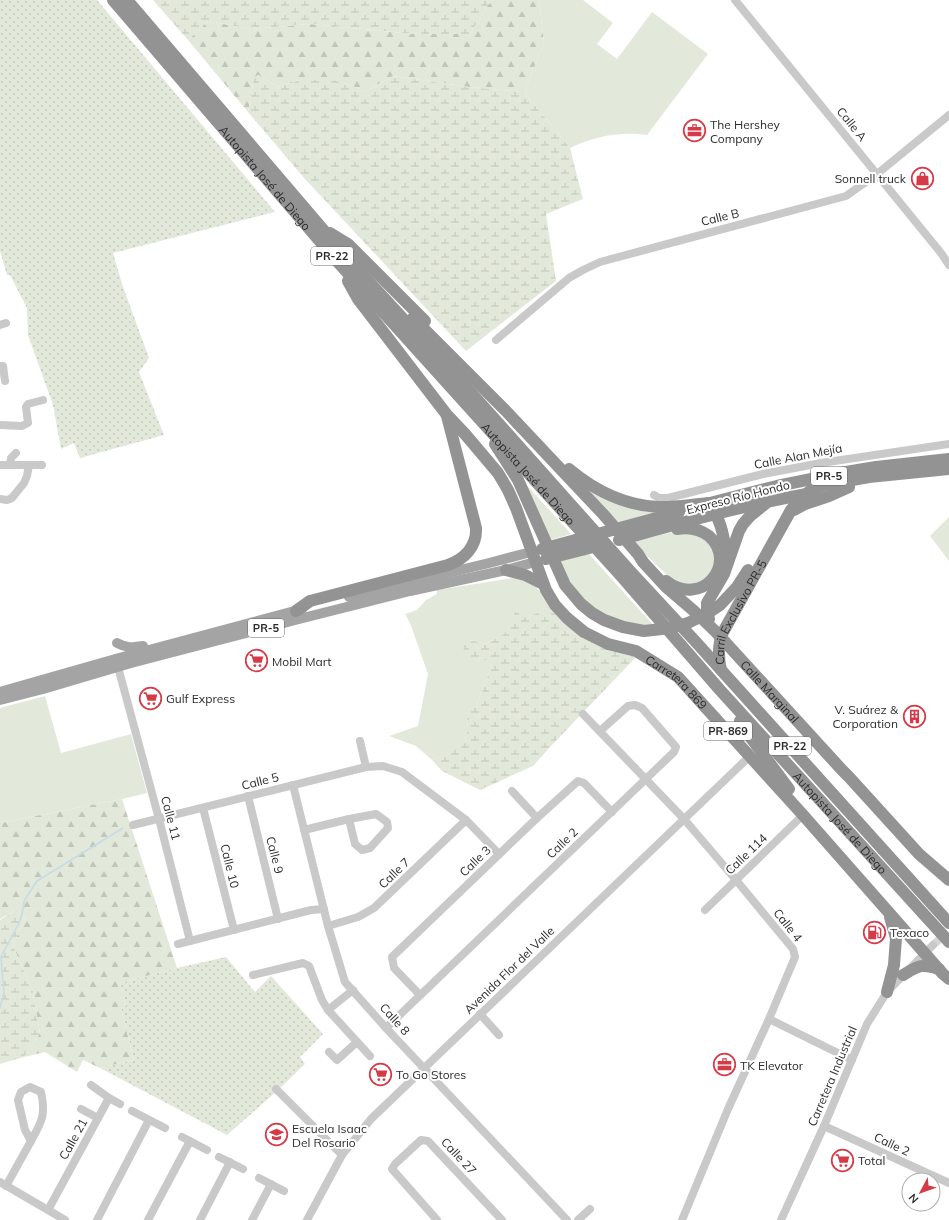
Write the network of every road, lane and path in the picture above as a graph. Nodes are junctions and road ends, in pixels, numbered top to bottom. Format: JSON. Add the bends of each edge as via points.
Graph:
{"nodes":[{"id":1,"x":113,"y":0,"type":"edge"},
{"id":2,"x":127,"y":0,"type":"edge"},
{"id":3,"x":735,"y":0,"type":"edge"},
{"id":4,"x":949,"y":115,"type":"edge"},
{"id":5,"x":877,"y":174,"type":"junction"},
{"id":6,"x":319,"y":226,"type":"junction"},
{"id":7,"x":336,"y":260,"type":"junction"},
{"id":8,"x":949,"y":265,"type":"edge"},
{"id":9,"x":374,"y":288,"type":"junction"},
{"id":10,"x":496,"y":340,"type":"dead end"},
{"id":11,"x":0,"y":366,"type":"edge"},
{"id":12,"x":5,"y":381,"type":"dead end"},
{"id":13,"x":43,"y":400,"type":"dead end"},
{"id":14,"x":447,"y":415,"type":"junction"},
{"id":15,"x":479,"y":417,"type":"junction"},
{"id":16,"x":0,"y":425,"type":"edge"},
{"id":17,"x":949,"y":444,"type":"edge"},
{"id":18,"x":949,"y":452,"type":"edge"},
{"id":19,"x":16,"y":453,"type":"dead end"},
{"id":20,"x":949,"y":459,"type":"edge"},
{"id":21,"x":0,"y":465,"type":"edge"},
{"id":22,"x":10,"y":465,"type":"junction"},
{"id":23,"x":29,"y":465,"type":"junction"},
{"id":24,"x":42,"y":465,"type":"dead end"},
{"id":25,"x":876,"y":467,"type":"junction"},
{"id":26,"x":945,"y":471,"type":"edge"},
{"id":27,"x":849,"y":487,"type":"junction"},
{"id":28,"x":654,"y":495,"type":"dead end"},
{"id":29,"x":0,"y":499,"type":"edge"},
{"id":30,"x":562,"y":502,"type":"junction"},
{"id":31,"x":768,"y":502,"type":"junction"},
{"id":32,"x":706,"y":504,"type":"junction"},
{"id":33,"x":716,"y":514,"type":"junction"},
{"id":34,"x":658,"y":530,"type":"junction"},
{"id":35,"x":638,"y":554,"type":"junction"},
{"id":36,"x":533,"y":557,"type":"junction"},
{"id":37,"x":728,"y":561,"type":"junction"},
{"id":38,"x":506,"y":570,"type":"junction"},
{"id":39,"x":626,"y":574,"type":"junction"},
{"id":40,"x":544,"y":584,"type":"junction"},
{"id":41,"x":378,"y":590,"type":"junction"},
{"id":42,"x":296,"y":610,"type":"junction"},
{"id":43,"x":325,"y":613,"type":"junction"},
{"id":44,"x":715,"y":631,"type":"junction"},
{"id":45,"x":164,"y":646,"type":"junction"},
{"id":46,"x":118,"y":662,"type":"junction"},
{"id":47,"x":93,"y":665,"type":"junction"},
{"id":48,"x":720,"y":690,"type":"junction"},
{"id":49,"x":0,"y":692,"type":"edge"},
{"id":50,"x":0,"y":700,"type":"edge"},
{"id":51,"x":583,"y":714,"type":"dead end"},
{"id":52,"x":600,"y":731,"type":"junction"},
{"id":53,"x":360,"y":741,"type":"dead end"},
{"id":54,"x":750,"y":756,"type":"junction"},
{"id":55,"x":366,"y":767,"type":"junction"},
{"id":56,"x":842,"y":770,"type":"junction"},
{"id":57,"x":646,"y":780,"type":"junction"},
{"id":58,"x":293,"y":785,"type":"junction"},
{"id":59,"x":512,"y":791,"type":"dead end"},
{"id":60,"x":248,"y":796,"type":"junction"},
{"id":61,"x":203,"y":808,"type":"junction"},
{"id":62,"x":612,"y":812,"type":"junction"},
{"id":63,"x":803,"y":815,"type":"junction"},
{"id":64,"x":537,"y":818,"type":"junction"},
{"id":65,"x":159,"y":819,"type":"junction"},
{"id":66,"x":349,"y":819,"type":"junction"},
{"id":67,"x":684,"y":819,"type":"junction"},
{"id":68,"x":466,"y":820,"type":"junction"},
{"id":69,"x":133,"y":825,"type":"dead end"},
{"id":70,"x":304,"y":830,"type":"junction"},
{"id":71,"x":499,"y":854,"type":"junction"},
{"id":72,"x":860,"y":879,"type":"junction"},
{"id":73,"x":736,"y":880,"type":"junction"},
{"id":74,"x":949,"y":880,"type":"edge"},
{"id":75,"x":949,"y":887,"type":"edge"},
{"id":76,"x":912,"y":891,"type":"junction"},
{"id":77,"x":324,"y":909,"type":"junction"},
{"id":78,"x":705,"y":910,"type":"dead end"},
{"id":79,"x":889,"y":912,"type":"junction"},
{"id":80,"x":278,"y":919,"type":"junction"},
{"id":81,"x":948,"y":922,"type":"edge"},
{"id":82,"x":328,"y":926,"type":"junction"},
{"id":83,"x":234,"y":930,"type":"junction"},
{"id":84,"x":939,"y":931,"type":"junction"},
{"id":85,"x":190,"y":941,"type":"junction"},
{"id":86,"x":949,"y":942,"type":"edge"},
{"id":87,"x":178,"y":944,"type":"dead end"},
{"id":88,"x":929,"y":949,"type":"junction"},
{"id":89,"x":939,"y":969,"type":"junction"},
{"id":90,"x":253,"y":975,"type":"dead end"},
{"id":91,"x":903,"y":976,"type":"junction"},
{"id":92,"x":949,"y":979,"type":"edge"},
{"id":93,"x":353,"y":990,"type":"junction"},
{"id":94,"x":887,"y":992,"type":"junction"},
{"id":95,"x":420,"y":995,"type":"junction"},
{"id":96,"x":328,"y":1010,"type":"junction"},
{"id":97,"x":480,"y":1014,"type":"junction"},
{"id":98,"x":769,"y":1019,"type":"junction"},
{"id":99,"x":386,"y":1028,"type":"junction"},
{"id":100,"x":498,"y":1035,"type":"dead end"},
{"id":101,"x":357,"y":1042,"type":"junction"},
{"id":102,"x":329,"y":1052,"type":"dead end"},
{"id":103,"x":370,"y":1056,"type":"dead end"},
{"id":104,"x":852,"y":1060,"type":"junction"},
{"id":105,"x":424,"y":1068,"type":"junction"},
{"id":106,"x":91,"y":1085,"type":"dead end"},
{"id":107,"x":276,"y":1089,"type":"dead end"},
{"id":108,"x":109,"y":1098,"type":"junction"},
{"id":109,"x":120,"y":1104,"type":"dead end"},
{"id":110,"x":81,"y":1109,"type":"dead end"},
{"id":111,"x":132,"y":1111,"type":"dead end"},
{"id":112,"x":98,"y":1118,"type":"junction"},
{"id":113,"x":149,"y":1120,"type":"junction"},
{"id":114,"x":824,"y":1126,"type":"junction"},
{"id":115,"x":165,"y":1128,"type":"dead end"},
{"id":116,"x":31,"y":1142,"type":"junction"},
{"id":117,"x":207,"y":1150,"type":"dead end"},
{"id":118,"x":342,"y":1154,"type":"junction"},
{"id":119,"x":219,"y":1157,"type":"dead end"},
{"id":120,"x":230,"y":1162,"type":"junction"},
{"id":121,"x":243,"y":1169,"type":"dead end"},
{"id":122,"x":259,"y":1178,"type":"dead end"},
{"id":123,"x":949,"y":1183,"type":"edge"},
{"id":124,"x":3,"y":1184,"type":"edge"},
{"id":125,"x":271,"y":1184,"type":"junction"},
{"id":126,"x":284,"y":1191,"type":"dead end"},
{"id":127,"x":590,"y":1209,"type":"dead end"},
{"id":128,"x":48,"y":1210,"type":"junction"},
{"id":129,"x":65,"y":1220,"type":"edge"},
{"id":130,"x":97,"y":1220,"type":"edge"},
{"id":131,"x":148,"y":1220,"type":"edge"},
{"id":132,"x":200,"y":1220,"type":"edge"},
{"id":133,"x":252,"y":1220,"type":"edge"},
{"id":134,"x":307,"y":1220,"type":"edge"},
{"id":135,"x":437,"y":1220,"type":"edge"},
{"id":136,"x":502,"y":1220,"type":"edge"},
{"id":137,"x":567,"y":1220,"type":"edge"},
{"id":138,"x":578,"y":1220,"type":"edge"},
{"id":139,"x":682,"y":1220,"type":"edge"},
{"id":140,"x":781,"y":1220,"type":"edge"}],
"edges":[{"from":1,"to":7,"type":"highway","name":"Autopista José de Diego","number":"PR-22"},
{"from":2,"to":6,"type":"highway","name":"Autopista José de Diego","number":"PR-22"},
{"from":3,"to":5,"type":"street","name":"Calle A"},
{"from":4,"to":5,"type":"street","name":"Calle B"},
{"from":5,"to":8,"type":"street","name":"Calle A"},
{"from":5,"to":10,"type":"street","name":"Calle B","via":[[846,196],[600,262],[569,278]]},
{"from":6,"to":9,"type":"highway","name":"Autopista José de Diego","number":"PR-22"},
{"from":6,"to":32,"type":"highway","via":[[348,244],[459,354],[562,463],[582,480],[599,491],[648,506]]},
{"from":7,"to":14,"type":"highway","name":"Carretera 869","via":[[358,299]]},
{"from":7,"to":15,"type":"highway","name":"Autopista José de Diego","number":"PR-22"},
{"from":9,"to":30,"type":"highway","name":"Autopista José de Diego","number":"PR-22"},
{"from":9,"to":35,"type":"highway","via":[[403,308],[506,411]]},
{"from":11,"to":12,"type":"street","via":[[3,366]]},
{"from":13,"to":16,"type":"street","via":[[28,404],[26,407],[28,423],[22,426]]},
{"from":14,"to":36,"type":"highway","name":"Carretera 869","via":[[504,482]]},
{"from":14,"to":42,"type":"highway","via":[[476,528],[475,541],[469,552],[460,560],[448,565],[310,601]]},
{"from":15,"to":27,"type":"highway","via":[[515,474],[569,590],[587,610],[598,617],[636,630],[654,631],[671,628],[688,623],[715,609],[737,587],[775,526],[805,504]]},
{"from":15,"to":30,"type":"highway","name":"Autopista José de Diego","number":"PR-22"},
{"from":17,"to":28,"type":"street","name":"Calle Alan Mejía","via":[[762,474],[668,498]]},
{"from":18,"to":25,"type":"highway"},
{"from":19,"to":22,"type":"street","via":[[11,458]]},
{"from":20,"to":25,"type":"highway","name":"Expreso Río Hondo","number":"PR-5"},
{"from":21,"to":22,"type":"street"},
{"from":22,"to":23,"type":"street"},
{"from":23,"to":24,"type":"street"},
{"from":23,"to":29,"type":"street","via":[[24,483],[12,498]]},
{"from":25,"to":32,"type":"highway","name":"Expreso Río Hondo","number":"PR-5","via":[[777,486]]},
{"from":26,"to":27,"type":"highway","name":"Expreso Río Hondo","number":"PR-5"},
{"from":26,"to":76,"type":"highway","name":"Carril Exclusivo PR-5","via":[[837,482],[824,485],[802,497],[791,510],[722,634],[719,645],[723,675],[729,686]]},
{"from":27,"to":31,"type":"highway","name":"Expreso Río Hondo","number":"PR-5"},
{"from":30,"to":39,"type":"highway","name":"Autopista José de Diego","number":"PR-22"},
{"from":31,"to":33,"type":"highway","name":"Expreso Río Hondo","number":"PR-5"},
{"from":31,"to":37,"type":"highway","via":[[743,524]]},
{"from":32,"to":33,"type":"highway"},
{"from":32,"to":36,"type":"highway","name":"Expreso Río Hondo","number":"PR-5"},
{"from":33,"to":34,"type":"highway","name":"Expreso Río Hondo","number":"PR-5"},
{"from":33,"to":37,"type":"highway"},
{"from":34,"to":35,"type":"highway","via":[[666,532],[690,528],[707,535],[716,546],[719,555],[718,568],[713,579],[699,588],[679,588],[666,581]]},
{"from":34,"to":36,"type":"highway","name":"Expreso Río Hondo","number":"PR-5"},
{"from":35,"to":44,"type":"highway","via":[[666,587]]},
{"from":36,"to":38,"type":"main road","number":"PR-5"},
{"from":36,"to":40,"type":"highway","name":"Carretera 869","number":"PR-869"},
{"from":36,"to":41,"type":"main road","number":"PR-5","via":[[489,564]]},
{"from":37,"to":44,"type":"highway","via":[[724,574],[708,602],[707,613]]},
{"from":38,"to":40,"type":"highway"},
{"from":38,"to":43,"type":"main road","number":"PR-5"},
{"from":39,"to":48,"type":"highway","name":"Autopista José de Diego","number":"PR-22"},
{"from":39,"to":81,"type":"highway","name":"Autopista José de Diego","number":"PR-22","via":[[695,641]]},
{"from":40,"to":54,"type":"highway","name":"Carretera 869","number":"PR-869","via":[[555,606],[584,632],[608,644],[636,651],[678,678]]},
{"from":41,"to":42,"type":"main road","number":"PR-5"},
{"from":41,"to":43,"type":"main road","via":[[370,595],[329,607]]},
{"from":42,"to":45,"type":"main road","number":"PR-5"},
{"from":43,"to":46,"type":"main road","number":"PR-5"},
{"from":44,"to":56,"type":"highway","name":"Calle Marginal"},
{"from":45,"to":46,"type":"main road","number":"PR-5"},
{"from":45,"to":47,"type":"main road","via":[[160,641],[133,648],[115,644],[108,656]]},
{"from":46,"to":47,"type":"main road","number":"PR-5"},
{"from":46,"to":50,"type":"main road","number":"PR-5","via":[[43,690]]},
{"from":46,"to":65,"type":"street","name":"Calle 11"},
{"from":47,"to":49,"type":"main road","number":"PR-5"},
{"from":48,"to":72,"type":"highway","via":[[751,738],[844,855]]},
{"from":48,"to":84,"type":"highway","name":"Autopista José de Diego","number":"PR-22"},
{"from":51,"to":52,"type":"street","name":"Calle 4"},
{"from":52,"to":57,"type":"street","name":"Calle 4"},
{"from":52,"to":57,"type":"street","name":"Calle 2","via":[[628,706],[642,708],[676,747]]},
{"from":53,"to":55,"type":"street"},
{"from":54,"to":63,"type":"highway","name":"Carretera 869","number":"PR-869"},
{"from":54,"to":67,"type":"street","name":"Avenida Flor del Valle"},
{"from":55,"to":58,"type":"street","name":"Calle 5"},
{"from":55,"to":68,"type":"street","name":"Calle 5","via":[[383,766],[402,772]]},
{"from":56,"to":74,"type":"highway","name":"Calle Marginal","via":[[919,854]]},
{"from":56,"to":75,"type":"street","name":"Calle Marginal","via":[[914,854]]},
{"from":57,"to":62,"type":"street","name":"Calle 2"},
{"from":57,"to":67,"type":"street","name":"Calle 4"},
{"from":58,"to":60,"type":"street","name":"Calle 5"},
{"from":58,"to":70,"type":"street","name":"Calle 8"},
{"from":59,"to":64,"type":"street"},
{"from":60,"to":61,"type":"street","name":"Calle 5"},
{"from":60,"to":80,"type":"street","name":"Calle 9"},
{"from":61,"to":65,"type":"street","name":"Calle 5"},
{"from":61,"to":83,"type":"street","name":"Calle 10"},
{"from":62,"to":64,"type":"street","name":"Calle 3","via":[[584,783],[578,781]]},
{"from":62,"to":95,"type":"street","name":"Calle 2"},
{"from":63,"to":72,"type":"highway","name":"Carretera 869","number":"PR-869"},
{"from":63,"to":73,"type":"street","name":"Calle 114"},
{"from":64,"to":71,"type":"street","name":"Calle 3"},
{"from":65,"to":69,"type":"street","name":"Calle 5"},
{"from":65,"to":85,"type":"street","name":"Calle 11"},
{"from":66,"to":66,"type":"street","via":[[376,814],[387,822],[388,828],[370,848],[362,850],[355,844]]},
{"from":66,"to":70,"type":"street"},
{"from":67,"to":73,"type":"street","name":"Calle 4"},
{"from":67,"to":97,"type":"street","name":"Avenida Flor del Valle"},
{"from":68,"to":71,"type":"street","name":"Calle 5"},
{"from":68,"to":82,"type":"street","name":"Calle 7","via":[[374,908],[358,917]]},
{"from":70,"to":77,"type":"street","name":"Calle 8"},
{"from":71,"to":95,"type":"street","name":"Calle 3","via":[[392,958],[394,968]]},
{"from":72,"to":79,"type":"highway","name":"Carretera 869","number":"PR-869"},
{"from":73,"to":78,"type":"street","name":"Calle 114"},
{"from":73,"to":98,"type":"street","name":"Calle 4","via":[[793,949],[795,957]]},
{"from":76,"to":81,"type":"highway"},
{"from":76,"to":84,"type":"highway"},
{"from":77,"to":80,"type":"street"},
{"from":77,"to":82,"type":"street","name":"Calle 8"},
{"from":79,"to":88,"type":"highway","name":"Carretera 869"},
{"from":79,"to":94,"type":"highway","number":"PR-869","via":[[896,938],[894,965]]},
{"from":80,"to":83,"type":"street"},
{"from":82,"to":93,"type":"street","name":"Calle 8","via":[[345,982]]},
{"from":83,"to":85,"type":"street"},
{"from":84,"to":86,"type":"highway","name":"Autopista José de Diego","number":"PR-22"},
{"from":85,"to":87,"type":"street"},
{"from":88,"to":89,"type":"highway","name":"Carretera 869"},
{"from":88,"to":91,"type":"street","name":"Carretera Industrial","number":"PR-869"},
{"from":89,"to":91,"type":"highway","via":[[922,966]]},
{"from":89,"to":92,"type":"highway","name":"Carretera 869"},
{"from":90,"to":96,"type":"street","via":[[303,963],[309,966]]},
{"from":91,"to":94,"type":"street","name":"Carretera Industrial","number":"PR-869"},
{"from":93,"to":96,"type":"street"},
{"from":93,"to":99,"type":"street","name":"Calle 8"},
{"from":94,"to":104,"type":"street","name":"Carretera Industrial","number":"PR-869","via":[[867,1024]]},
{"from":95,"to":99,"type":"street","name":"Calle 2"},
{"from":96,"to":101,"type":"street"},
{"from":97,"to":100,"type":"street"},
{"from":97,"to":105,"type":"street","name":"Avenida Flor del Valle"},
{"from":98,"to":104,"type":"street"},
{"from":98,"to":139,"type":"street","name":"Calle 4"},
{"from":99,"to":105,"type":"street","name":"Calle 8"},
{"from":101,"to":102,"type":"street","via":[[337,1060]]},
{"from":101,"to":103,"type":"street"},
{"from":104,"to":114,"type":"street","name":"Carretera Industrial","number":"PR-869"},
{"from":105,"to":118,"type":"street","name":"Avenida Flor del Valle","via":[[371,1119]]},
{"from":105,"to":137,"type":"street","name":"Calle 8"},
{"from":106,"to":108,"type":"street"},
{"from":107,"to":118,"type":"street"},
{"from":108,"to":109,"type":"street"},
{"from":108,"to":112,"type":"street","name":"Calle 21"},
{"from":110,"to":112,"type":"street"},
{"from":111,"to":113,"type":"street"},
{"from":112,"to":128,"type":"street","name":"Calle 21"},
{"from":113,"to":115,"type":"street"},
{"from":113,"to":130,"type":"street"},
{"from":114,"to":123,"type":"street","name":"Calle 2"},
{"from":114,"to":140,"type":"street","name":"Carretera Industrial","number":"PR-869"},
{"from":116,"to":116,"type":"street","via":[[42,1122],[44,1106],[41,1092],[30,1087],[21,1092],[18,1100],[25,1130]]},
{"from":116,"to":124,"type":"street"},
{"from":117,"to":131,"type":"street","via":[[186,1139]]},
{"from":118,"to":134,"type":"street","name":"Avenida Flor del Valle"},
{"from":119,"to":120,"type":"street"},
{"from":120,"to":121,"type":"street"},
{"from":120,"to":132,"type":"street"},
{"from":122,"to":125,"type":"street"},
{"from":124,"to":128,"type":"street"},
{"from":125,"to":126,"type":"street"},
{"from":125,"to":133,"type":"street"},
{"from":127,"to":138,"type":"street"},
{"from":128,"to":129,"type":"street"},
{"from":135,"to":136,"type":"street","name":"Calle 27","via":[[392,1170],[394,1164],[421,1140],[428,1141]]}]}
